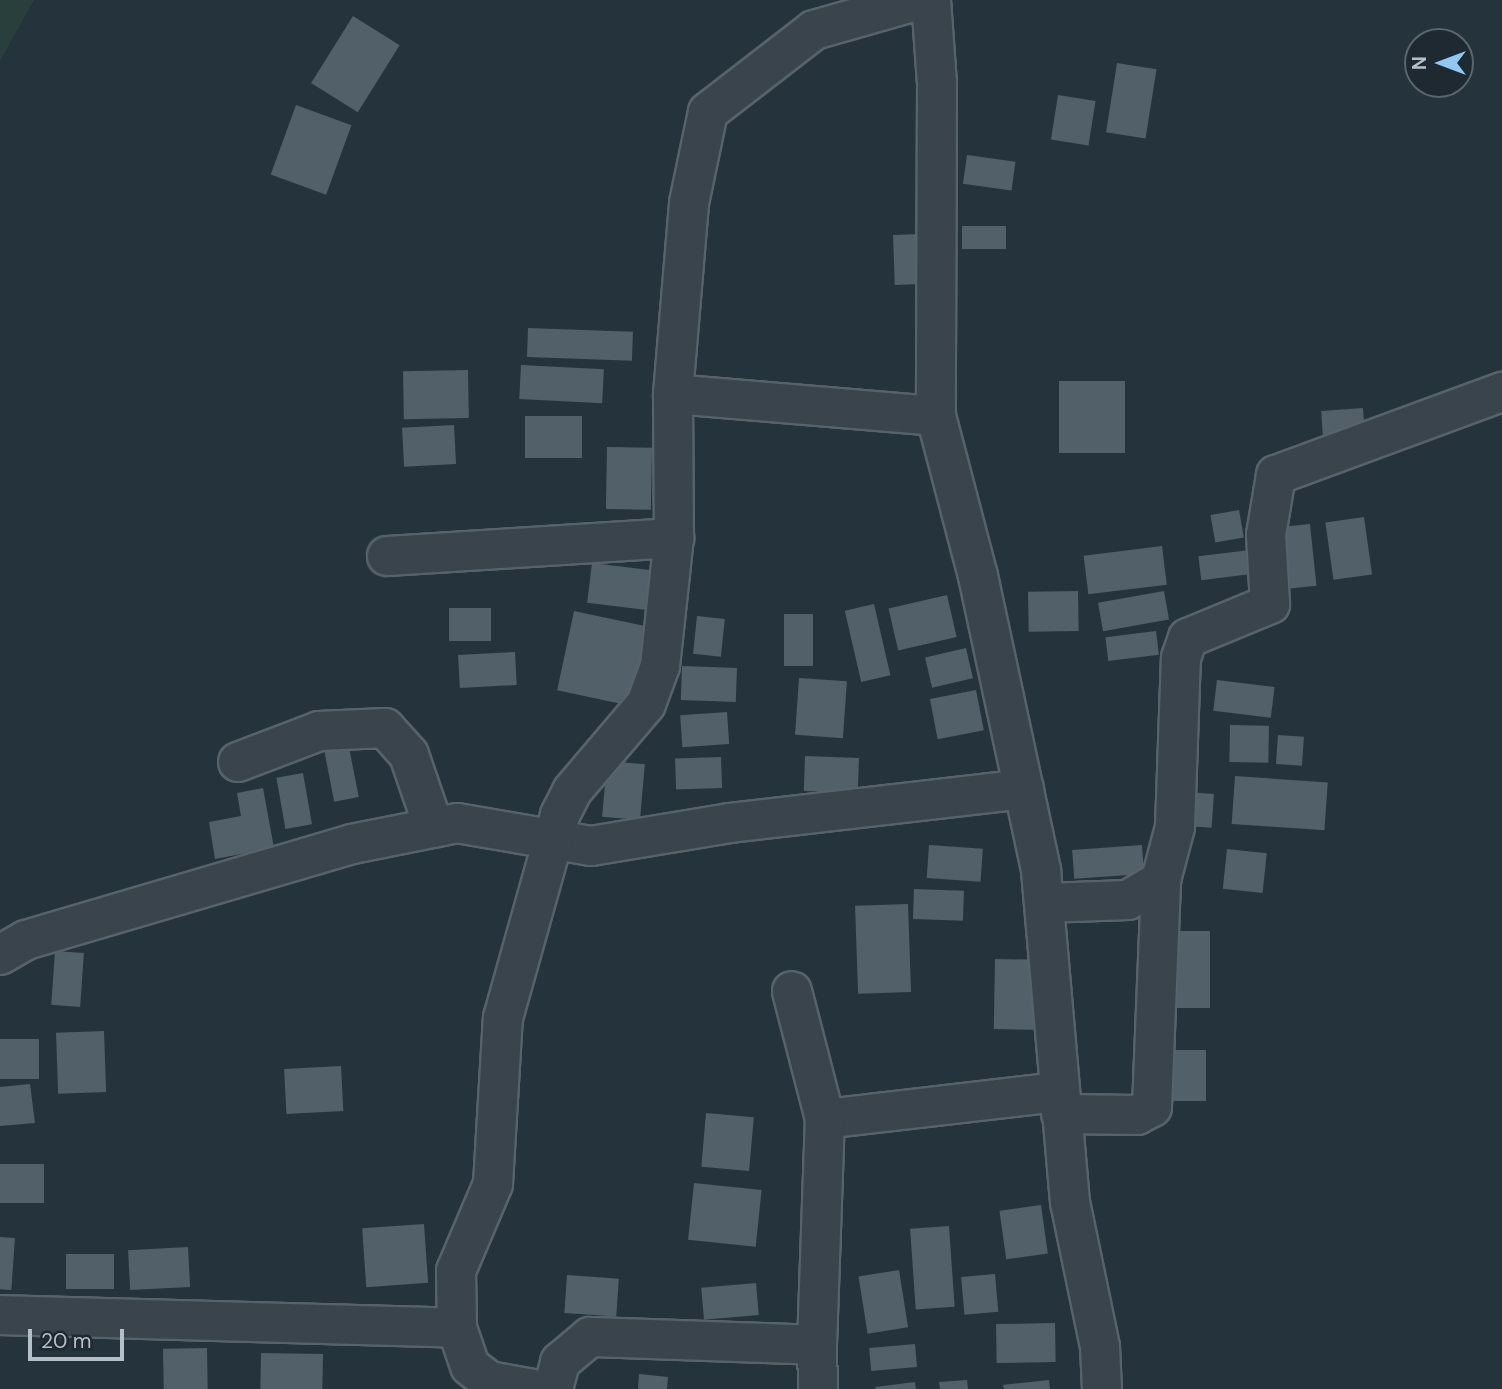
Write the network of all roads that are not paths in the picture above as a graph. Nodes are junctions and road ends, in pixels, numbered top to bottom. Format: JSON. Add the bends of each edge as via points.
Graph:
{"nodes":[{"id":1,"x":919,"y":0,"type":"edge"},
{"id":2,"x":930,"y":0,"type":"edge"},
{"id":3,"x":1502,"y":392,"type":"edge"},
{"id":4,"x":673,"y":394,"type":"junction"},
{"id":5,"x":936,"y":416,"type":"junction"},
{"id":6,"x":674,"y":538,"type":"junction"},
{"id":7,"x":387,"y":556,"type":"dead end"},
{"id":8,"x":238,"y":762,"type":"dead end"},
{"id":9,"x":1024,"y":789,"type":"junction"},
{"id":10,"x":434,"y":828,"type":"junction"},
{"id":11,"x":554,"y":839,"type":"junction"},
{"id":12,"x":1161,"y":880,"type":"junction"},
{"id":13,"x":1045,"y":903,"type":"junction"},
{"id":14,"x":0,"y":955,"type":"edge"},
{"id":15,"x":792,"y":991,"type":"dead end"},
{"id":16,"x":1059,"y":1103,"type":"junction"},
{"id":17,"x":825,"y":1119,"type":"junction"},
{"id":18,"x":0,"y":1315,"type":"edge"},
{"id":19,"x":457,"y":1328,"type":"junction"},
{"id":20,"x":817,"y":1345,"type":"junction"},
{"id":21,"x":533,"y":1389,"type":"edge"},
{"id":22,"x":553,"y":1389,"type":"edge"},
{"id":23,"x":818,"y":1389,"type":"edge"},
{"id":24,"x":1102,"y":1389,"type":"edge"}],
"edges":[{"from":1,"to":4,"type":"street","via":[[814,30],[708,112],[689,203]]},
{"from":2,"to":5,"type":"street","via":[[937,83]]},
{"from":3,"to":12,"type":"street","via":[[1276,475],[1266,535],[1270,604],[1188,638],[1181,658],[1175,827]]},
{"from":4,"to":5,"type":"street"},
{"from":4,"to":6,"type":"street"},
{"from":5,"to":9,"type":"street"},
{"from":6,"to":7,"type":"street"},
{"from":6,"to":11,"type":"street","via":[[660,666],[646,704],[572,791]]},
{"from":8,"to":10,"type":"street","via":[[319,731],[385,728],[409,755]]},
{"from":9,"to":11,"type":"street","via":[[743,821],[591,846]]},
{"from":9,"to":13,"type":"street"},
{"from":10,"to":11,"type":"street","via":[[502,827]]},
{"from":10,"to":14,"type":"street","via":[[352,844],[26,940]]},
{"from":11,"to":19,"type":"street","via":[[503,1018],[497,1161],[456,1270]]},
{"from":12,"to":13,"type":"street","via":[[1128,900]]},
{"from":12,"to":16,"type":"street","via":[[1152,1107],[1137,1115]]},
{"from":13,"to":16,"type":"street"},
{"from":15,"to":17,"type":"street"},
{"from":16,"to":17,"type":"street"},
{"from":16,"to":24,"type":"street"},
{"from":17,"to":20,"type":"street"},
{"from":18,"to":19,"type":"street"},
{"from":19,"to":21,"type":"street","via":[[476,1372]]},
{"from":20,"to":22,"type":"street","via":[[590,1337],[560,1362]]},
{"from":20,"to":23,"type":"street"}]}
